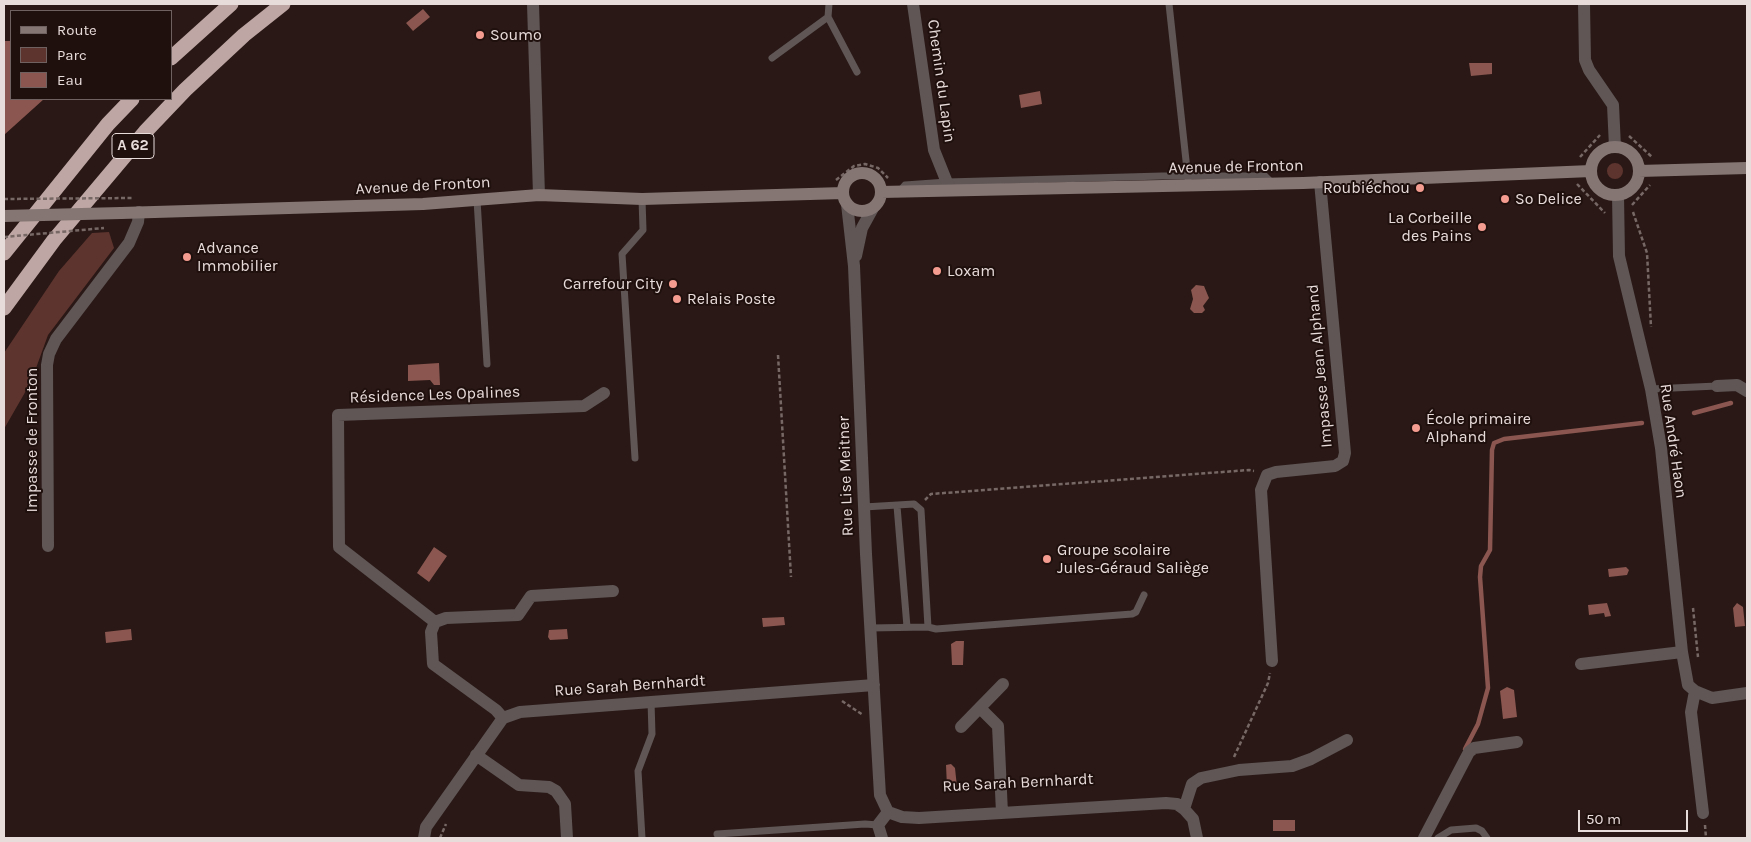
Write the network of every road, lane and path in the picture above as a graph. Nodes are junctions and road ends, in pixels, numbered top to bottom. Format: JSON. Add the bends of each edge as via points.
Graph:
{"nodes":[{"id":1,"x":231,"y":4,"type":"edge"},
{"id":2,"x":283,"y":4,"type":"edge"},
{"id":3,"x":533,"y":4,"type":"edge"},
{"id":4,"x":829,"y":4,"type":"edge"},
{"id":5,"x":913,"y":4,"type":"edge"},
{"id":6,"x":1169,"y":4,"type":"edge"},
{"id":7,"x":1584,"y":4,"type":"edge"},
{"id":8,"x":828,"y":17,"type":"junction"},
{"id":9,"x":172,"y":57,"type":"edge"},
{"id":10,"x":772,"y":58,"type":"dead end"},
{"id":11,"x":857,"y":72,"type":"dead end"},
{"id":12,"x":131,"y":100,"type":"edge"},
{"id":13,"x":1615,"y":147,"type":"junction"},
{"id":14,"x":1747,"y":168,"type":"edge"},
{"id":15,"x":1591,"y":171,"type":"junction"},
{"id":16,"x":1639,"y":171,"type":"junction"},
{"id":17,"x":1188,"y":180,"type":"junction"},
{"id":18,"x":1320,"y":182,"type":"junction"},
{"id":19,"x":948,"y":186,"type":"junction"},
{"id":20,"x":881,"y":192,"type":"junction"},
{"id":21,"x":1618,"y":194,"type":"junction"},
{"id":22,"x":539,"y":195,"type":"junction"},
{"id":23,"x":132,"y":198,"type":"dead end"},
{"id":24,"x":4,"y":199,"type":"edge"},
{"id":25,"x":642,"y":199,"type":"junction"},
{"id":26,"x":845,"y":199,"type":"junction"},
{"id":27,"x":477,"y":200,"type":"junction"},
{"id":28,"x":1630,"y":206,"type":"dead end"},
{"id":29,"x":873,"y":208,"type":"junction"},
{"id":30,"x":139,"y":212,"type":"junction"},
{"id":31,"x":4,"y":216,"type":"edge"},
{"id":32,"x":110,"y":228,"type":"dead end"},
{"id":33,"x":4,"y":237,"type":"edge"},
{"id":34,"x":4,"y":252,"type":"edge"},
{"id":35,"x":854,"y":266,"type":"junction"},
{"id":36,"x":1650,"y":306,"type":"dead end"},
{"id":37,"x":4,"y":308,"type":"edge"},
{"id":38,"x":778,"y":355,"type":"dead end"},
{"id":39,"x":487,"y":364,"type":"dead end"},
{"id":40,"x":1717,"y":386,"type":"joint"},
{"id":41,"x":1651,"y":389,"type":"junction"},
{"id":42,"x":1747,"y":391,"type":"edge"},
{"id":43,"x":604,"y":393,"type":"dead end"},
{"id":44,"x":635,"y":458,"type":"dead end"},
{"id":45,"x":1267,"y":475,"type":"junction"},
{"id":46,"x":897,"y":506,"type":"junction"},
{"id":47,"x":864,"y":507,"type":"junction"},
{"id":48,"x":918,"y":507,"type":"junction"},
{"id":49,"x":48,"y":546,"type":"dead end"},
{"id":50,"x":792,"y":577,"type":"dead end"},
{"id":51,"x":613,"y":592,"type":"dead end"},
{"id":52,"x":1144,"y":595,"type":"dead end"},
{"id":53,"x":435,"y":622,"type":"junction"},
{"id":54,"x":907,"y":627,"type":"junction"},
{"id":55,"x":928,"y":627,"type":"junction"},
{"id":56,"x":870,"y":628,"type":"junction"},
{"id":57,"x":1682,"y":652,"type":"junction"},
{"id":58,"x":1272,"y":661,"type":"joint"},
{"id":59,"x":1581,"y":664,"type":"dead end"},
{"id":60,"x":1003,"y":684,"type":"dead end"},
{"id":61,"x":874,"y":685,"type":"junction"},
{"id":62,"x":1694,"y":691,"type":"junction"},
{"id":63,"x":1747,"y":693,"type":"edge"},
{"id":64,"x":650,"y":701,"type":"junction"},
{"id":65,"x":842,"y":701,"type":"dead end"},
{"id":66,"x":980,"y":708,"type":"junction"},
{"id":67,"x":874,"y":716,"type":"junction"},
{"id":68,"x":503,"y":718,"type":"junction"},
{"id":69,"x":961,"y":727,"type":"dead end"},
{"id":70,"x":1347,"y":740,"type":"dead end"},
{"id":71,"x":1516,"y":742,"type":"dead end"},
{"id":72,"x":476,"y":755,"type":"junction"},
{"id":73,"x":1226,"y":773,"type":"junction"},
{"id":74,"x":1184,"y":809,"type":"junction"},
{"id":75,"x":888,"y":812,"type":"junction"},
{"id":76,"x":1002,"y":813,"type":"junction"},
{"id":77,"x":1703,"y":813,"type":"dead end"},
{"id":78,"x":450,"y":817,"type":"dead end"},
{"id":79,"x":878,"y":825,"type":"junction"},
{"id":80,"x":717,"y":834,"type":"dead end"},
{"id":81,"x":424,"y":838,"type":"edge"},
{"id":82,"x":440,"y":838,"type":"edge"},
{"id":83,"x":568,"y":838,"type":"edge"},
{"id":84,"x":642,"y":838,"type":"edge"},
{"id":85,"x":882,"y":838,"type":"edge"},
{"id":86,"x":1197,"y":838,"type":"edge"},
{"id":87,"x":1424,"y":838,"type":"edge"},
{"id":88,"x":1438,"y":838,"type":"edge"},
{"id":89,"x":1487,"y":838,"type":"edge"}],
"edges":[{"from":1,"to":9,"type":"highway"},
{"from":2,"to":37,"type":"highway","number":"A 62","via":[[215,63],[145,132],[60,233]]},
{"from":3,"to":22,"type":"street"},
{"from":4,"to":8,"type":"lane"},
{"from":5,"to":19,"type":"street","name":"Chemin du Lapin","via":[[934,150]]},
{"from":6,"to":17,"type":"lane"},
{"from":7,"to":13,"type":"street","via":[[1585,60],[1613,105]]},
{"from":8,"to":10,"type":"lane"},
{"from":8,"to":11,"type":"lane"},
{"from":12,"to":34,"type":"highway","number":"A 62"},
{"from":13,"to":15,"type":"main road","via":[[1598,154]]},
{"from":13,"to":16,"type":"main road","via":[[1624,148],[1632,154],[1638,162]]},
{"from":14,"to":16,"type":"main road"},
{"from":15,"to":18,"type":"main road","name":"Avenue de Fronton"},
{"from":15,"to":21,"type":"main road","via":[[1596,186],[1610,194]]},
{"from":16,"to":21,"type":"main road","via":[[1636,184]]},
{"from":17,"to":18,"type":"main road","name":"Avenue de Fronton"},
{"from":17,"to":19,"type":"main road","name":"Avenue de Fronton"},
{"from":18,"to":45,"type":"street","name":"Impasse Jean Alphand","via":[[1345,453],[1343,462],[1335,466]]},
{"from":19,"to":20,"type":"main road","name":"Avenue de Fronton"},
{"from":20,"to":26,"type":"main road","via":[[878,181],[862,173],[850,177],[844,187]]},
{"from":20,"to":29,"type":"main road","via":[[878,204]]},
{"from":21,"to":41,"type":"street","name":"Rue André Haon","via":[[1620,256]]},
{"from":22,"to":25,"type":"main road","name":"Avenue de Fronton"},
{"from":22,"to":27,"type":"main road","name":"Avenue de Fronton"},
{"from":23,"to":24,"type":"path","bridge":true},
{"from":25,"to":26,"type":"main road","name":"Avenue de Fronton"},
{"from":25,"to":44,"type":"lane","via":[[643,230],[622,254]]},
{"from":26,"to":29,"type":"main road","via":[[859,211]]},
{"from":26,"to":35,"type":"street","name":"Rue Lise Meitner"},
{"from":27,"to":30,"type":"main road","name":"Avenue de Fronton"},
{"from":27,"to":39,"type":"lane"},
{"from":28,"to":36,"type":"path","via":[[1647,253]]},
{"from":29,"to":35,"type":"street","name":"Rue Lise Meitner","via":[[862,228]]},
{"from":30,"to":31,"type":"main road","name":"Avenue de Fronton","bridge":true},
{"from":30,"to":49,"type":"street","name":"Impasse de Fronton","via":[[128,243],[56,339],[49,354]]},
{"from":32,"to":33,"type":"path","bridge":true},
{"from":35,"to":47,"type":"street","name":"Rue Lise Meitner"},
{"from":38,"to":50,"type":"path"},
{"from":40,"to":41,"type":"lane"},
{"from":40,"to":42,"type":"street","via":[[1737,385]]},
{"from":41,"to":57,"type":"street","name":"Rue André Haon"},
{"from":43,"to":53,"type":"street","name":"Résidence Les Opalines","via":[[584,406],[338,415],[339,547]]},
{"from":45,"to":48,"type":"path","via":[[1249,470],[932,494]]},
{"from":45,"to":58,"type":"street","via":[[1261,490]]},
{"from":46,"to":47,"type":"lane"},
{"from":46,"to":48,"type":"lane","via":[[914,504]]},
{"from":46,"to":54,"type":"lane"},
{"from":47,"to":56,"type":"street","name":"Rue Lise Meitner"},
{"from":48,"to":55,"type":"lane"},
{"from":51,"to":53,"type":"street","via":[[531,596],[518,614],[446,618]]},
{"from":52,"to":55,"type":"lane","via":[[1132,614],[936,630]]},
{"from":53,"to":68,"type":"street","via":[[431,632],[433,664]]},
{"from":54,"to":55,"type":"lane"},
{"from":54,"to":56,"type":"lane"},
{"from":56,"to":61,"type":"street","name":"Rue Lise Meitner"},
{"from":57,"to":59,"type":"street"},
{"from":57,"to":62,"type":"street","name":"Rue André Haon","via":[[1688,685]]},
{"from":58,"to":73,"type":"path","via":[[1268,683]]},
{"from":60,"to":66,"type":"street"},
{"from":61,"to":64,"type":"street","name":"Rue Sarah Bernhardt"},
{"from":61,"to":67,"type":"street"},
{"from":62,"to":63,"type":"street","via":[[1712,698]]},
{"from":62,"to":77,"type":"street","name":"Rue André Haon","via":[[1691,712]]},
{"from":64,"to":68,"type":"street","name":"Rue Sarah Bernhardt","via":[[520,712]]},
{"from":64,"to":84,"type":"lane","via":[[652,734],[638,772]]},
{"from":65,"to":67,"type":"path","via":[[866,716]]},
{"from":66,"to":69,"type":"street"},
{"from":66,"to":76,"type":"street","via":[[998,726]]},
{"from":67,"to":75,"type":"street","via":[[880,795]]},
{"from":68,"to":72,"type":"street"},
{"from":70,"to":73,"type":"street","via":[[1311,760],[1292,766]]},
{"from":71,"to":87,"type":"street","via":[[1474,748],[1469,752]]},
{"from":72,"to":81,"type":"street","via":[[426,828]]},
{"from":72,"to":83,"type":"street","via":[[519,784],[549,787],[556,791],[565,804]]},
{"from":73,"to":74,"type":"street","via":[[1201,778],[1192,784]]},
{"from":74,"to":76,"type":"street","name":"Rue Sarah Bernhardt","via":[[1166,802]]},
{"from":74,"to":86,"type":"street","via":[[1193,819]]},
{"from":75,"to":76,"type":"street","name":"Rue Sarah Bernhardt","via":[[919,818]]},
{"from":75,"to":79,"type":"street"},
{"from":78,"to":82,"type":"path"},
{"from":79,"to":80,"type":"lane"},
{"from":79,"to":85,"type":"street"},
{"from":88,"to":89,"type":"lane","via":[[1451,830],[1476,828]]}]}
